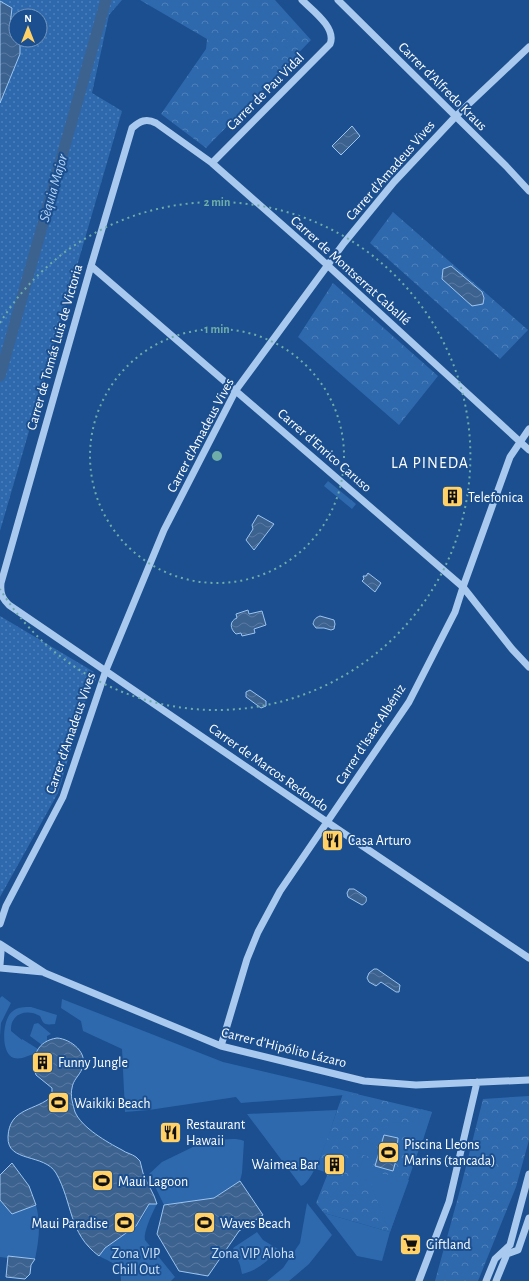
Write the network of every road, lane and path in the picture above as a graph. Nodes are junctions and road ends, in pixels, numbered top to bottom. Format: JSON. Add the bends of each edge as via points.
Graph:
{"nodes":[{"id":1,"x":302,"y":0,"type":"edge"},
{"id":2,"x":338,"y":0,"type":"edge"},
{"id":3,"x":529,"y":47,"type":"edge"},
{"id":4,"x":456,"y":116,"type":"junction"},
{"id":5,"x":148,"y":120,"type":"joint"},
{"id":6,"x":212,"y":163,"type":"junction"},
{"id":7,"x":529,"y":191,"type":"edge"},
{"id":8,"x":328,"y":265,"type":"junction"},
{"id":9,"x":91,"y":266,"type":"junction"},
{"id":10,"x":236,"y":390,"type":"junction"},
{"id":11,"x":529,"y":430,"type":"edge"},
{"id":12,"x":520,"y":442,"type":"junction"},
{"id":13,"x":529,"y":450,"type":"edge"},
{"id":14,"x":463,"y":587,"type":"junction"},
{"id":15,"x":0,"y":592,"type":"edge"},
{"id":16,"x":529,"y":668,"type":"edge"},
{"id":17,"x":106,"y":670,"type":"junction"},
{"id":18,"x":327,"y":822,"type":"junction"},
{"id":19,"x":3,"y":908,"type":"edge"},
{"id":20,"x":0,"y":924,"type":"edge"},
{"id":21,"x":0,"y":945,"type":"edge"},
{"id":22,"x":529,"y":958,"type":"edge"},
{"id":23,"x":0,"y":964,"type":"edge"},
{"id":24,"x":0,"y":968,"type":"edge"},
{"id":25,"x":45,"y":973,"type":"junction"},
{"id":26,"x":221,"y":1046,"type":"junction"},
{"id":27,"x":529,"y":1080,"type":"edge"},
{"id":28,"x":477,"y":1082,"type":"junction"},
{"id":29,"x":529,"y":1174,"type":"edge"},
{"id":30,"x":529,"y":1218,"type":"edge"},
{"id":31,"x":419,"y":1281,"type":"edge"},
{"id":32,"x":486,"y":1281,"type":"edge"},
{"id":33,"x":496,"y":1281,"type":"edge"}],
"edges":[{"from":1,"to":6,"type":"street","name":"Carrer de Pau Vidal","via":[[328,27],[332,40],[328,47]]},
{"from":2,"to":4,"type":"street","name":"Carrer d'Alfredo Kraus"},
{"from":3,"to":4,"type":"street","name":"Carrer d'Amadeus Vives"},
{"from":4,"to":7,"type":"street","name":"Carrer d'Alfredo Kraus"},
{"from":4,"to":8,"type":"street","name":"Carrer d'Amadeus Vives","via":[[394,182]]},
{"from":5,"to":6,"type":"street","name":"Carrer de Montserrat Caballé","via":[[161,126]]},
{"from":5,"to":9,"type":"street","name":"Carrer de Tomás Luis de Victoria","via":[[139,122],[132,128]]},
{"from":6,"to":8,"type":"street","name":"Carrer de Montserrat Caballé"},
{"from":8,"to":10,"type":"street","name":"Carrer d'Amadeus Vives"},
{"from":8,"to":12,"type":"street","name":"Carrer de Montserrat Caballé"},
{"from":9,"to":10,"type":"street","name":"Carrer d'Enrico Caruso"},
{"from":9,"to":15,"type":"street","name":"Carrer de Tomás Luis de Victoria"},
{"from":10,"to":14,"type":"street","name":"Carrer d'Enrico Caruso"},
{"from":10,"to":17,"type":"street","name":"Carrer d'Amadeus Vives","via":[[164,530]]},
{"from":11,"to":12,"type":"street","name":"Carrer d'Isaac Albéniz"},
{"from":12,"to":13,"type":"street","name":"Carrer de Montserrat Caballé"},
{"from":12,"to":14,"type":"street","name":"Carrer d'Isaac Albéniz","via":[[510,457]]},
{"from":14,"to":16,"type":"street","name":"Carrer d'Enrico Caruso"},
{"from":14,"to":18,"type":"street","name":"Carrer d'Isaac Albéniz","via":[[455,612],[408,702]]},
{"from":15,"to":17,"type":"street","name":"Carrer de Marcos Redondo","via":[[9,604]]},
{"from":17,"to":18,"type":"street","name":"Carrer de Marcos Redondo"},
{"from":17,"to":19,"type":"street","name":"Carrer d'Amadeus Vives","via":[[63,797]]},
{"from":18,"to":22,"type":"street","name":"Carrer de Marcos Redondo"},
{"from":18,"to":26,"type":"street","name":"Carrer d'Isaac Albéniz","via":[[280,891],[258,932],[247,959]]},
{"from":19,"to":20,"type":"street","name":"Carrer d'Amadeus Vives"},
{"from":21,"to":23,"type":"street"},
{"from":21,"to":25,"type":"street","name":"Carrer d'Hipólito Lázaro"},
{"from":24,"to":25,"type":"street","name":"Carrer d'Hipólito Lázaro"},
{"from":25,"to":26,"type":"street","name":"Carrer d'Hipólito Lázaro"},
{"from":26,"to":28,"type":"street","name":"Carrer d'Hipólito Lázaro","via":[[364,1080],[416,1085]]},
{"from":27,"to":28,"type":"street","name":"Carrer d'Hipólito Lázaro"},
{"from":28,"to":31,"type":"street","via":[[449,1202]]},
{"from":29,"to":32,"type":"street","via":[[510,1245],[495,1259]]},
{"from":30,"to":33,"type":"street","via":[[518,1250],[507,1254]]}]}
